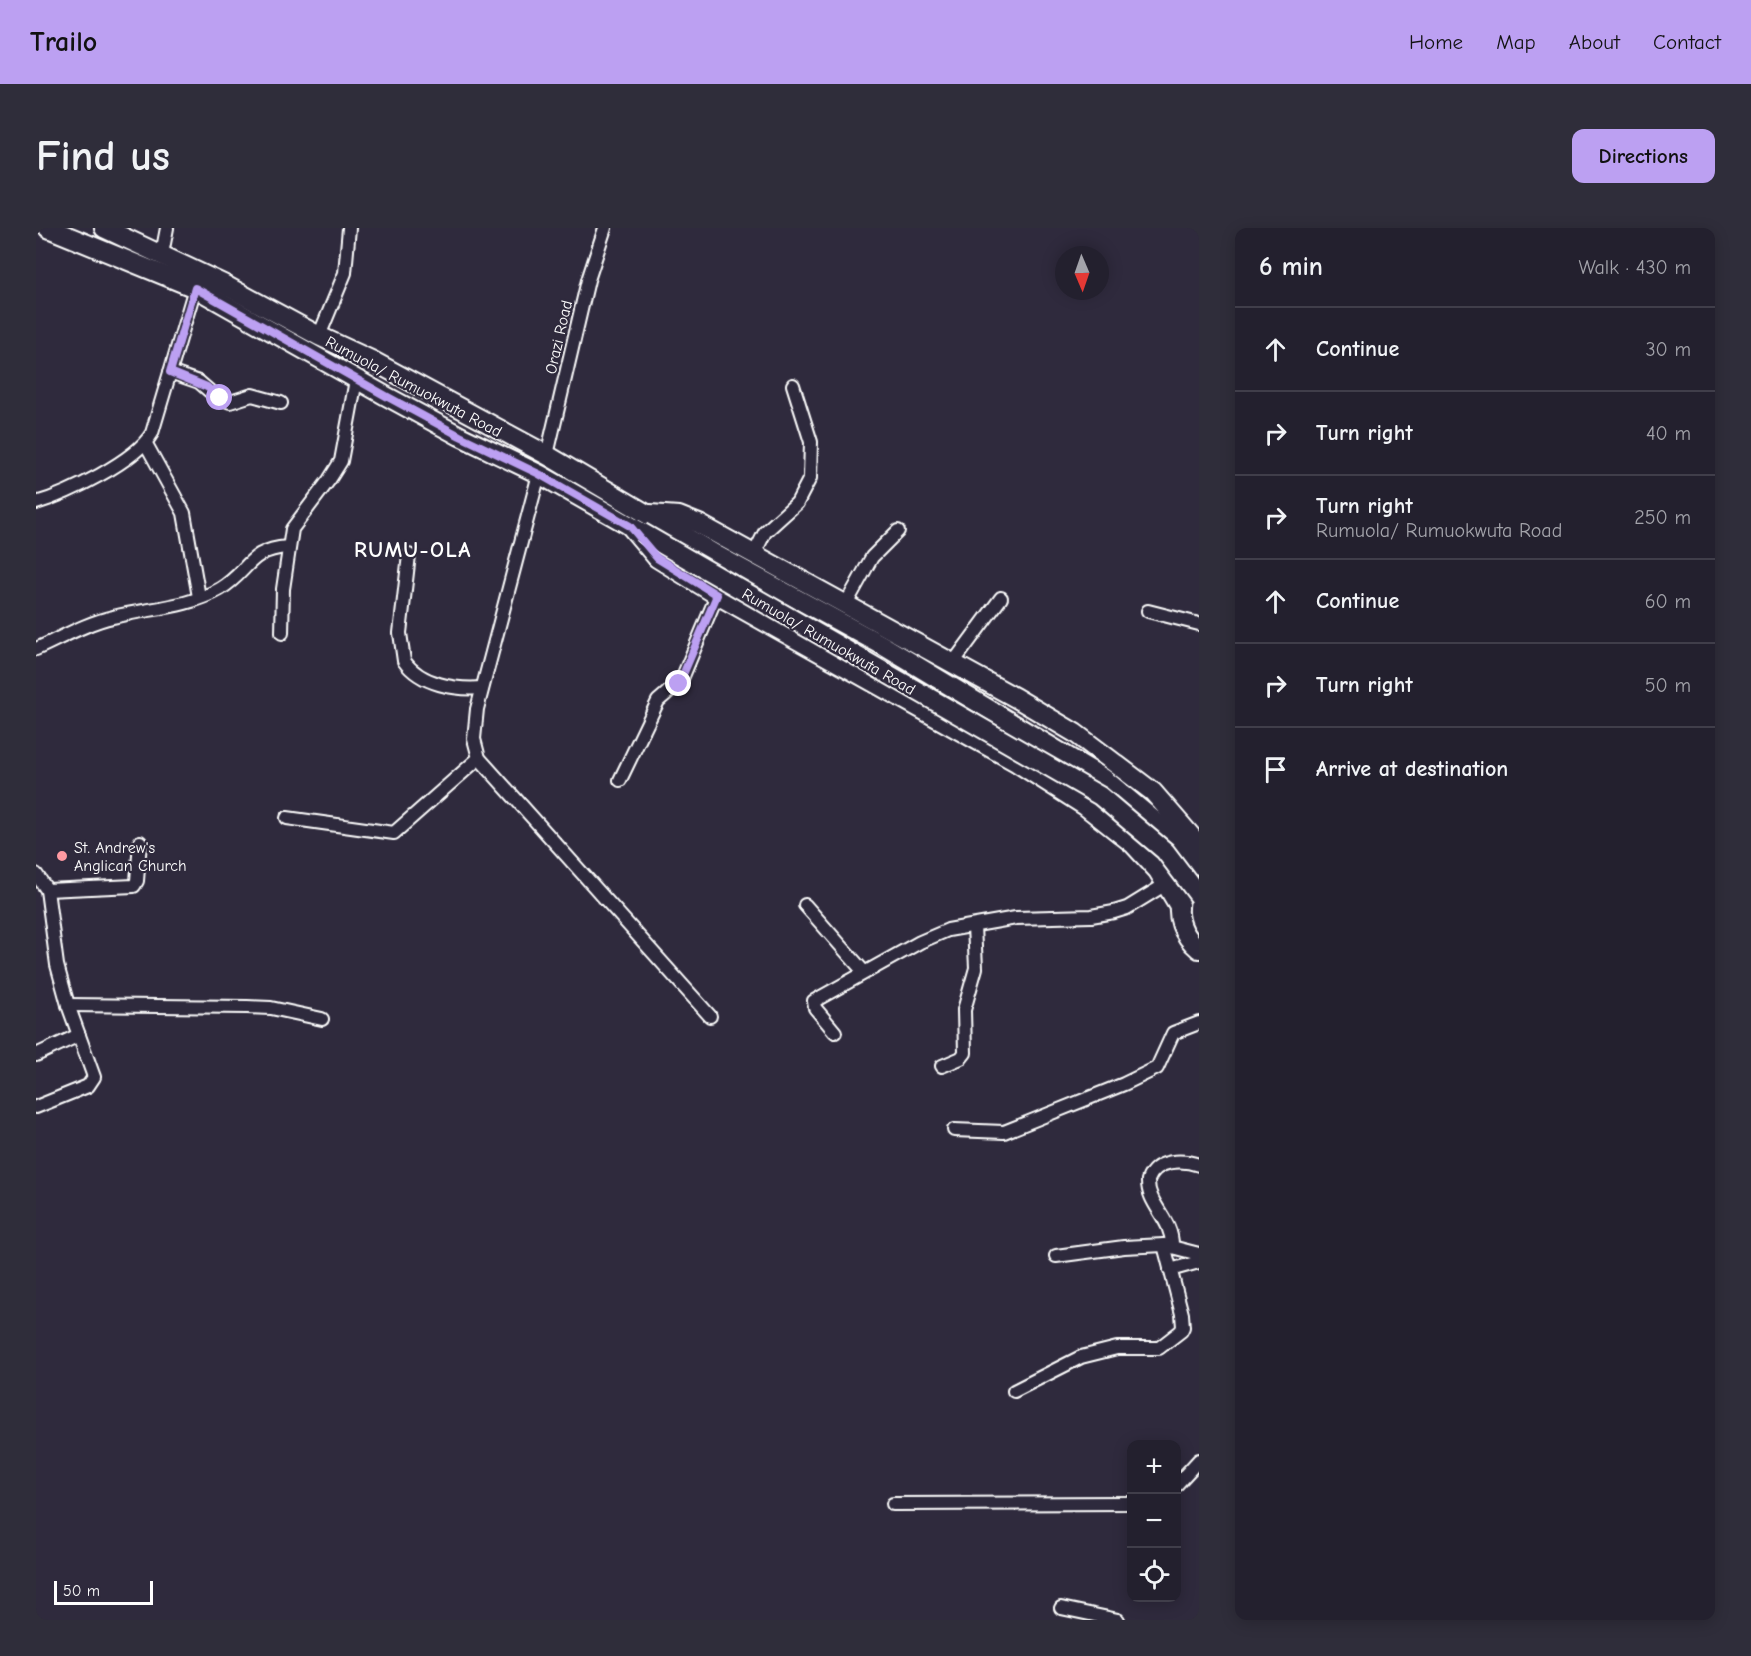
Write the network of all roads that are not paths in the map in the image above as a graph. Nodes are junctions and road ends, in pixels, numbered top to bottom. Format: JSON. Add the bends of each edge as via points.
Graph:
{"nodes":[{"id":1,"x":48,"y":228,"type":"edge"},
{"id":2,"x":104,"y":228,"type":"edge"},
{"id":3,"x":167,"y":228,"type":"edge"},
{"id":4,"x":349,"y":228,"type":"edge"},
{"id":5,"x":605,"y":228,"type":"edge"},
{"id":6,"x":162,"y":254,"type":"junction"},
{"id":7,"x":195,"y":288,"type":"junction"},
{"id":8,"x":319,"y":336,"type":"junction"},
{"id":9,"x":170,"y":372,"type":"junction"},
{"id":10,"x":356,"y":380,"type":"junction"},
{"id":11,"x":793,"y":385,"type":"dead end"},
{"id":12,"x":281,"y":403,"type":"dead end"},
{"id":13,"x":146,"y":444,"type":"junction"},
{"id":14,"x":547,"y":455,"type":"junction"},
{"id":15,"x":539,"y":474,"type":"junction"},
{"id":16,"x":36,"y":503,"type":"edge"},
{"id":17,"x":651,"y":516,"type":"junction"},
{"id":18,"x":636,"y":529,"type":"junction"},
{"id":19,"x":898,"y":531,"type":"dead end"},
{"id":20,"x":288,"y":547,"type":"junction"},
{"id":21,"x":754,"y":554,"type":"junction"},
{"id":22,"x":409,"y":555,"type":"dead end"},
{"id":23,"x":717,"y":595,"type":"junction"},
{"id":24,"x":199,"y":597,"type":"junction"},
{"id":25,"x":1001,"y":598,"type":"dead end"},
{"id":26,"x":846,"y":604,"type":"junction"},
{"id":27,"x":1148,"y":611,"type":"dead end"},
{"id":28,"x":1199,"y":624,"type":"edge"},
{"id":29,"x":282,"y":633,"type":"dead end"},
{"id":30,"x":36,"y":649,"type":"edge"},
{"id":31,"x":953,"y":663,"type":"junction"},
{"id":32,"x":482,"y":688,"type":"junction"},
{"id":33,"x":479,"y":758,"type":"junction"},
{"id":34,"x":620,"y":780,"type":"dead end"},
{"id":35,"x":1170,"y":811,"type":"junction"},
{"id":36,"x":287,"y":818,"type":"dead end"},
{"id":37,"x":1199,"y":825,"type":"edge"},
{"id":38,"x":140,"y":842,"type":"dead end"},
{"id":39,"x":1199,"y":845,"type":"edge"},
{"id":40,"x":1199,"y":865,"type":"edge"},
{"id":41,"x":1199,"y":870,"type":"edge"},
{"id":42,"x":36,"y":874,"type":"edge"},
{"id":43,"x":1166,"y":884,"type":"junction"},
{"id":44,"x":47,"y":890,"type":"junction"},
{"id":45,"x":1199,"y":896,"type":"edge"},
{"id":46,"x":805,"y":905,"type":"dead end"},
{"id":47,"x":1179,"y":906,"type":"junction"},
{"id":48,"x":974,"y":926,"type":"junction"},
{"id":49,"x":1199,"y":949,"type":"edge"},
{"id":50,"x":864,"y":972,"type":"junction"},
{"id":51,"x":68,"y":1005,"type":"junction"},
{"id":52,"x":710,"y":1016,"type":"dead end"},
{"id":53,"x":322,"y":1019,"type":"dead end"},
{"id":54,"x":1199,"y":1023,"type":"edge"},
{"id":55,"x":835,"y":1032,"type":"dead end"},
{"id":56,"x":79,"y":1035,"type":"junction"},
{"id":57,"x":36,"y":1055,"type":"edge"},
{"id":58,"x":942,"y":1066,"type":"dead end"},
{"id":59,"x":36,"y":1107,"type":"edge"},
{"id":60,"x":954,"y":1130,"type":"dead end"},
{"id":61,"x":1199,"y":1166,"type":"edge"},
{"id":62,"x":1168,"y":1245,"type":"junction"},
{"id":63,"x":1199,"y":1254,"type":"edge"},
{"id":64,"x":1056,"y":1256,"type":"dead end"},
{"id":65,"x":1199,"y":1262,"type":"edge"},
{"id":66,"x":1170,"y":1270,"type":"junction"},
{"id":67,"x":1014,"y":1391,"type":"dead end"},
{"id":68,"x":1199,"y":1460,"type":"edge"},
{"id":69,"x":1181,"y":1480,"type":"edge"},
{"id":70,"x":893,"y":1503,"type":"dead end"},
{"id":71,"x":1127,"y":1503,"type":"edge"},
{"id":72,"x":1061,"y":1608,"type":"dead end"},
{"id":73,"x":1118,"y":1620,"type":"edge"}],
"edges":[{"from":1,"to":7,"type":"main road","name":"Rumuola/ Rumuokwuta Road"},
{"from":2,"to":6,"type":"main road","name":"Rumuola/ Rumuokwuta Road"},
{"from":3,"to":6,"type":"street"},
{"from":4,"to":8,"type":"street","via":[[345,273]]},
{"from":5,"to":14,"type":"street","name":"Orazi Road","via":[[588,280]]},
{"from":6,"to":8,"type":"main road","name":"Rumuola/ Rumuokwuta Road"},
{"from":7,"to":9,"type":"street"},
{"from":7,"to":10,"type":"main road","name":"Rumuola/ Rumuokwuta Road"},
{"from":8,"to":14,"type":"main road","name":"Rumuola/ Rumuokwuta Road"},
{"from":9,"to":12,"type":"street","via":[[199,382],[230,402],[252,395]]},
{"from":9,"to":13,"type":"street","via":[[153,433]]},
{"from":10,"to":15,"type":"main road","name":"Rumuola/ Rumuokwuta Road"},
{"from":10,"to":20,"type":"street","via":[[341,460],[296,521]]},
{"from":11,"to":21,"type":"street","via":[[811,442],[810,478],[797,503],[765,532]]},
{"from":13,"to":16,"type":"street","via":[[84,483]]},
{"from":13,"to":24,"type":"street","via":[[184,513]]},
{"from":14,"to":17,"type":"main road","name":"Rumuola/ Rumuokwuta Road"},
{"from":15,"to":18,"type":"main road","name":"Rumuola/ Rumuokwuta Road"},
{"from":15,"to":32,"type":"street"},
{"from":17,"to":21,"type":"main road","via":[[679,516]]},
{"from":17,"to":40,"type":"main road","name":"Rumuola/ Rumuokwuta Road","via":[[882,645],[1103,778],[1179,842]]},
{"from":18,"to":23,"type":"main road","via":[[657,558]]},
{"from":18,"to":45,"type":"main road","name":"Rumuola/ Rumuokwuta Road","bridge":true,"via":[[1100,796],[1165,851]]},
{"from":19,"to":26,"type":"street","via":[[873,557]]},
{"from":20,"to":24,"type":"street","via":[[258,554],[221,588]]},
{"from":20,"to":29,"type":"street"},
{"from":21,"to":26,"type":"main road"},
{"from":22,"to":32,"type":"street","via":[[400,633],[404,661],[449,687]]},
{"from":23,"to":34,"type":"street","via":[[681,681],[658,701]]},
{"from":23,"to":43,"type":"main road","via":[[1016,762],[1076,800],[1133,844]]},
{"from":24,"to":30,"type":"street","via":[[164,609],[99,621]]},
{"from":25,"to":31,"type":"street"},
{"from":26,"to":31,"type":"main road"},
{"from":27,"to":28,"type":"street"},
{"from":31,"to":35,"type":"main road","via":[[1075,734],[1153,792]]},
{"from":32,"to":33,"type":"street","via":[[474,739]]},
{"from":33,"to":36,"type":"street","via":[[394,833]]},
{"from":33,"to":52,"type":"street"},
{"from":35,"to":37,"type":"main road"},
{"from":35,"to":39,"type":"main road"},
{"from":38,"to":44,"type":"street","via":[[134,886]]},
{"from":41,"to":47,"type":"main road","via":[[1183,890]]},
{"from":42,"to":44,"type":"street"},
{"from":43,"to":47,"type":"main road"},
{"from":43,"to":48,"type":"street","via":[[1114,912],[1016,918]]},
{"from":44,"to":51,"type":"street","via":[[57,965]]},
{"from":46,"to":50,"type":"street"},
{"from":47,"to":49,"type":"main road","via":[[1183,929]]},
{"from":48,"to":50,"type":"street","via":[[948,930]]},
{"from":48,"to":58,"type":"street","via":[[976,968],[964,1010],[965,1053]]},
{"from":50,"to":55,"type":"street","via":[[814,1001],[815,1008]]},
{"from":51,"to":53,"type":"street","via":[[271,1008]]},
{"from":51,"to":56,"type":"street"},
{"from":54,"to":60,"type":"street","via":[[1173,1033],[1157,1068],[1124,1084],[1004,1132]]},
{"from":56,"to":57,"type":"street"},
{"from":56,"to":59,"type":"street","via":[[93,1071],[93,1082]]},
{"from":61,"to":62,"type":"street","via":[[1169,1162],[1157,1168],[1148,1180],[1149,1193],[1170,1226]]},
{"from":62,"to":63,"type":"street"},
{"from":62,"to":64,"type":"street","via":[[1124,1246]]},
{"from":62,"to":66,"type":"street"},
{"from":65,"to":66,"type":"street"},
{"from":66,"to":67,"type":"street","via":[[1182,1314],[1181,1331],[1159,1348],[1117,1348],[1081,1357]]},
{"from":68,"to":69,"type":"street"},
{"from":70,"to":71,"type":"street"},
{"from":72,"to":73,"type":"street"}]}
